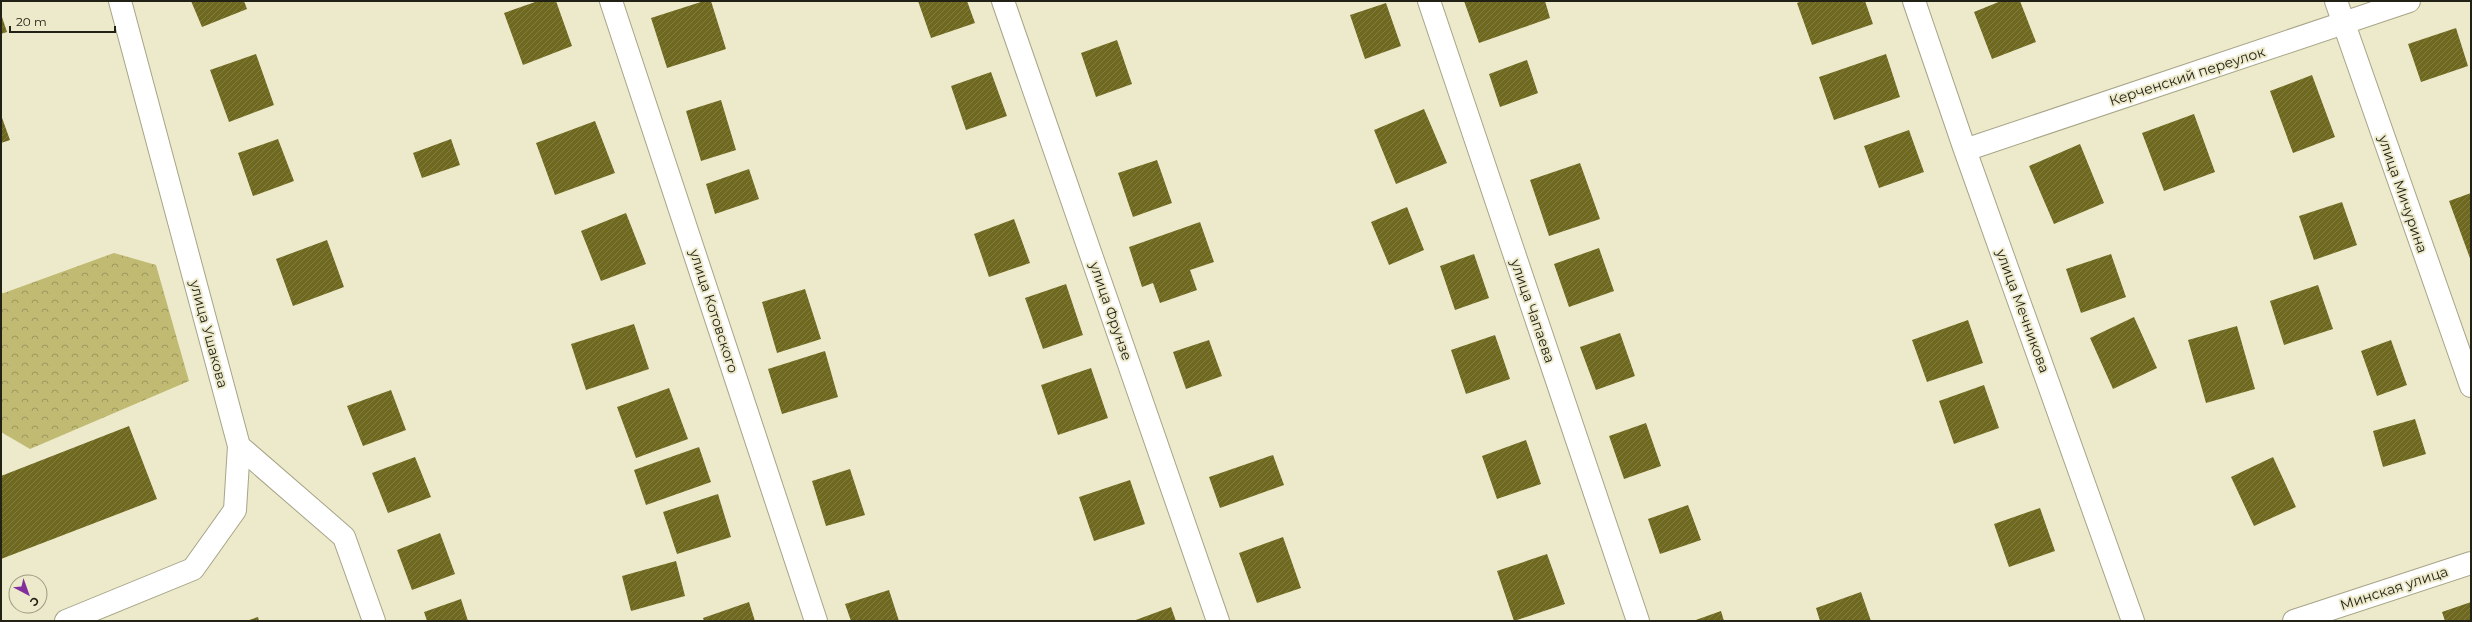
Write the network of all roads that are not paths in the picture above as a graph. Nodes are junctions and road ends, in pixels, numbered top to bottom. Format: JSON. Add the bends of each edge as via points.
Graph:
{"nodes":[{"id":1,"x":120,"y":1,"type":"edge"},
{"id":2,"x":611,"y":1,"type":"edge"},
{"id":3,"x":1003,"y":1,"type":"edge"},
{"id":4,"x":1429,"y":1,"type":"edge"},
{"id":5,"x":1914,"y":1,"type":"edge"},
{"id":6,"x":2336,"y":1,"type":"edge"},
{"id":7,"x":2409,"y":1,"type":"edge"},
{"id":8,"x":2343,"y":24,"type":"junction"},
{"id":9,"x":1965,"y":150,"type":"junction"},
{"id":10,"x":2471,"y":386,"type":"edge"},
{"id":11,"x":239,"y":446,"type":"junction"},
{"id":12,"x":2471,"y":563,"type":"edge"},
{"id":13,"x":66,"y":621,"type":"edge"},
{"id":14,"x":374,"y":621,"type":"edge"},
{"id":15,"x":816,"y":621,"type":"edge"},
{"id":16,"x":1218,"y":621,"type":"edge"},
{"id":17,"x":1638,"y":621,"type":"edge"},
{"id":18,"x":2133,"y":621,"type":"edge"},
{"id":19,"x":2294,"y":621,"type":"edge"}],
"edges":[{"from":1,"to":11,"type":"street","name":"улица Ушакова"},
{"from":2,"to":15,"type":"street","name":"улица Котовского"},
{"from":3,"to":16,"type":"street","name":"улица Фрунзе"},
{"from":4,"to":17,"type":"street","name":"улица Чапаева"},
{"from":5,"to":9,"type":"street","name":"улица Мечникова"},
{"from":6,"to":8,"type":"street","name":"улица Мичурина"},
{"from":7,"to":8,"type":"street","name":"Керченский переулок"},
{"from":8,"to":9,"type":"street","name":"Керченский переулок"},
{"from":8,"to":10,"type":"street","name":"улица Мичурина"},
{"from":9,"to":18,"type":"street","name":"улица Мечникова"},
{"from":11,"to":13,"type":"street","name":"улица Ушакова","via":[[235,510],[193,569]]},
{"from":11,"to":14,"type":"street","via":[[344,537]]},
{"from":12,"to":19,"type":"street","name":"Минская улица"}]}
